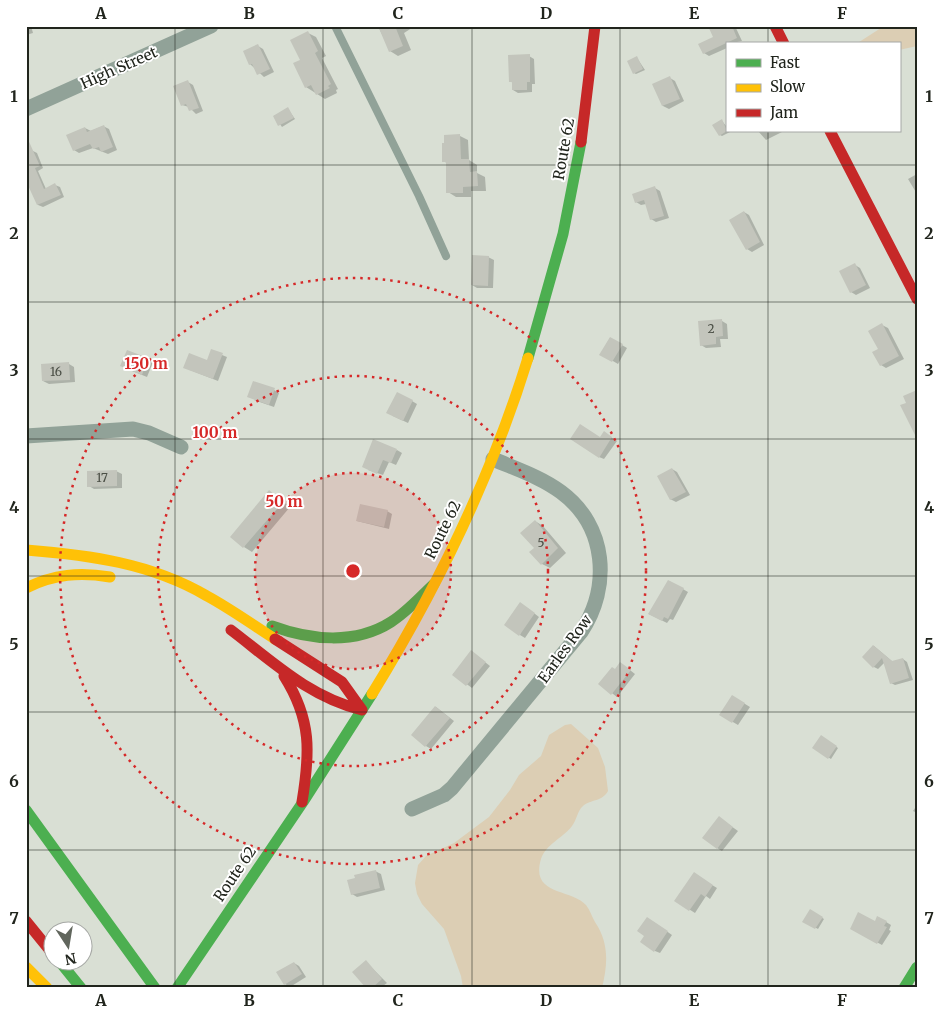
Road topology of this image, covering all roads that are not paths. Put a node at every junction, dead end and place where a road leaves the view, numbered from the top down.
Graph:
1 (211, 26) edge
2 (335, 26) edge
3 (595, 26) edge
4 (775, 26) edge
5 (783, 42) edge
6 (26, 109) edge
7 (831, 132) edge
8 (446, 256) dead end
9 (915, 291) edge
10 (26, 436) edge
11 (181, 448) dead end
12 (493, 459) junction
13 (26, 550) edge
14 (119, 579) dead end
15 (434, 584) junction
16 (26, 588) edge
17 (220, 602) junction
18 (222, 624) dead end
19 (279, 668) junction
20 (362, 710) junction
21 (302, 802) junction
22 (412, 809) dead end
23 (26, 810) edge
24 (62, 881) dead end
25 (26, 921) edge
26 (42, 941) edge
27 (26, 967) edge
28 (917, 967) edge
29 (68, 972) edge
30 (47, 988) edge
31 (81, 988) edge
32 (150, 988) edge
33 (155, 988) edge
34 (177, 988) edge
35 (904, 988) edge

1 - 6 street, High Street
2 - 8 lane
3 - 12 main road, Route 62
4 - 5 main road
7 - 9 main road
10 - 11 street
12 - 15 main road, Route 62
12 - 22 street, Earles Row
13 - 17 main road
14 - 16 main road
15 - 17 main road
15 - 20 main road, Route 62
17 - 20 main road
18 - 19 main road
19 - 20 main road
19 - 21 main road
20 - 21 main road, Route 62
21 - 34 main road, Route 62
23 - 33 main road
24 - 32 main road
25 - 26 main road
27 - 30 main road
28 - 35 main road
29 - 31 main road

